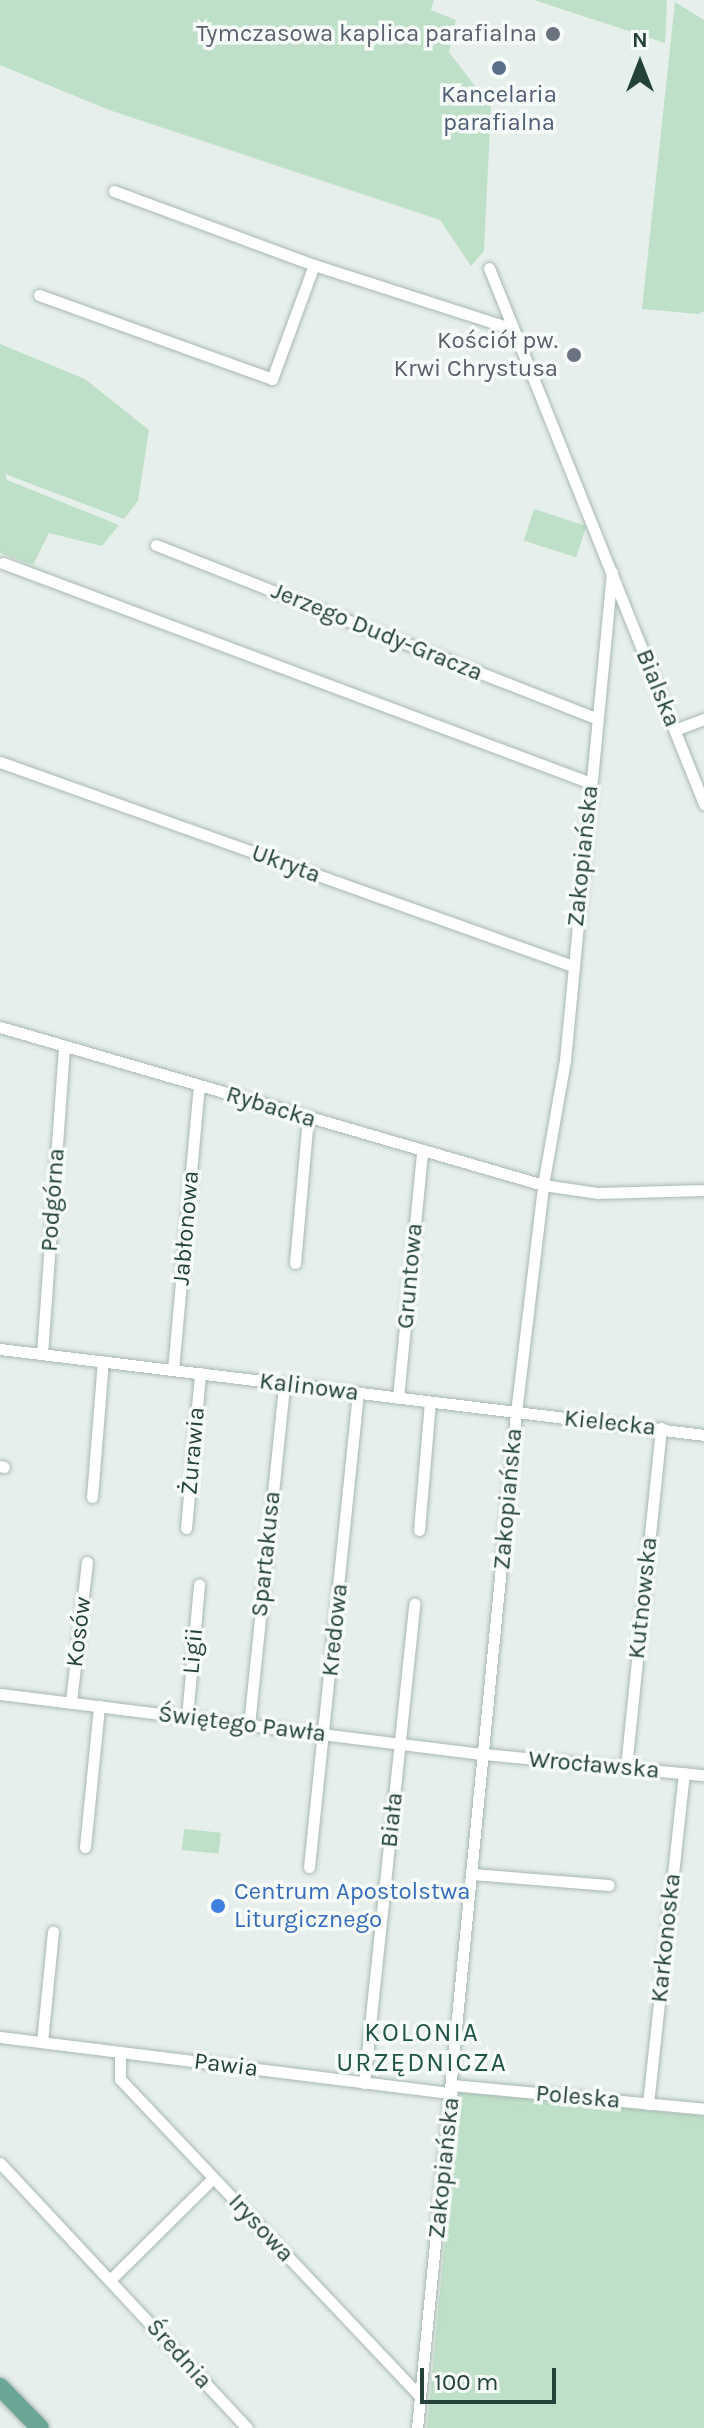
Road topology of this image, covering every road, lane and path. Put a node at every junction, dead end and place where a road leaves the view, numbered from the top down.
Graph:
1 (114, 191) dead end
2 (314, 265) junction
3 (489, 268) dead end
4 (39, 295) dead end
5 (510, 328) junction
6 (156, 545) dead end
7 (3, 563) dead end
8 (612, 572) junction
9 (597, 719) junction
10 (704, 719) edge
11 (675, 730) junction
12 (0, 762) edge
13 (591, 783) junction
14 (704, 804) edge
15 (573, 966) junction
16 (0, 1027) edge
17 (64, 1047) junction
18 (199, 1086) junction
19 (308, 1118) junction
20 (422, 1153) junction
21 (543, 1185) junction
22 (704, 1190) edge
23 (295, 1263) dead end
24 (0, 1349) edge
25 (42, 1354) junction
26 (103, 1361) junction
27 (173, 1370) junction
28 (200, 1373) junction
29 (284, 1384) junction
30 (358, 1393) junction
31 (398, 1398) junction
32 (430, 1402) junction
33 (516, 1413) junction
34 (661, 1428) junction
35 (704, 1435) edge
36 (92, 1497) dead end
37 (186, 1528) dead end
38 (419, 1530) dead end
39 (87, 1562) dead end
40 (199, 1585) dead end
41 (414, 1604) dead end
42 (0, 1694) edge
43 (71, 1702) junction
44 (99, 1706) junction
45 (187, 1717) junction
46 (249, 1725) junction
47 (325, 1734) junction
48 (400, 1744) junction
49 (484, 1754) junction
50 (626, 1767) junction
51 (684, 1773) junction
52 (704, 1775) edge
53 (85, 1847) dead end
54 (309, 1867) dead end
55 (472, 1874) junction
56 (609, 1885) dead end
57 (53, 1932) dead end
58 (0, 2037) edge
59 (42, 2042) junction
60 (120, 2052) junction
61 (364, 2083) junction
62 (452, 2089) junction
63 (648, 2104) junction
64 (704, 2109) edge
65 (0, 2163) edge
66 (213, 2178) junction
67 (112, 2278) junction
68 (0, 2387) edge
69 (420, 2396) junction
70 (40, 2428) edge
71 (247, 2428) edge
72 (417, 2428) edge

1 - 2 street
2 - 4 street
2 - 5 street
3 - 5 street, Bialska
5 - 8 street, Bialska
6 - 9 street, Jerzego Dudy-Gracza
7 - 13 street
8 - 9 street, Zakopiańska
8 - 11 street, Bialska
9 - 13 street, Zakopiańska
10 - 11 street
11 - 14 street, Bialska
12 - 15 street, Ukryta
13 - 15 street, Zakopiańska
15 - 21 street, Zakopiańska
16 - 17 street, Rybacka
17 - 18 street, Rybacka
17 - 25 street, Podgórna
18 - 19 street, Rybacka
18 - 27 street, Jabłonowa
19 - 20 street, Rybacka
19 - 23 street
20 - 21 street, Rybacka
20 - 31 street, Gruntowa
21 - 22 street, Rybacka
21 - 33 street, Zakopiańska
24 - 25 street, Kalinowa
25 - 26 street, Kalinowa
26 - 27 street, Kalinowa
26 - 36 street
27 - 28 street, Kalinowa
28 - 29 street, Kalinowa
28 - 37 street, Żurawia
29 - 30 street, Kalinowa
29 - 46 street, Spartakusa
30 - 31 street, Kalinowa
30 - 47 street, Kredowa
31 - 32 street, Kalinowa
32 - 33 street, Kalinowa
32 - 38 street
33 - 34 street, Kielecka
33 - 49 street, Zakopiańska
34 - 35 street, Kielecka
34 - 50 street, Kutnowska
39 - 43 street, Kosów
40 - 45 street, Ligii
41 - 48 street, Biała
42 - 43 street, Świętego Pawła
43 - 44 street, Świętego Pawła
44 - 45 street, Świętego Pawła
44 - 53 street
45 - 46 street, Świętego Pawła
46 - 47 street, Świętego Pawła
47 - 48 street, Świętego Pawła
47 - 54 street, Kredowa
48 - 49 street, Świętego Pawła
48 - 61 street, Biała
49 - 50 street, Wrocławska
49 - 55 street, Zakopiańska
50 - 51 street, Wrocławska
51 - 52 street, Wrocławska
51 - 63 street, Karkonoska
55 - 56 street
55 - 62 street, Zakopiańska
57 - 59 street
58 - 59 street, Pawia
59 - 60 street, Pawia
60 - 61 street, Pawia
60 - 66 street, Irysowa
61 - 62 street, Pawia
62 - 63 street, Poleska
62 - 69 street, Zakopiańska
63 - 64 street, Poleska
65 - 67 street, Średnia
66 - 67 street
66 - 69 street, Irysowa
67 - 71 street, Średnia
68 - 70 main road
69 - 72 street, Zakopiańska

